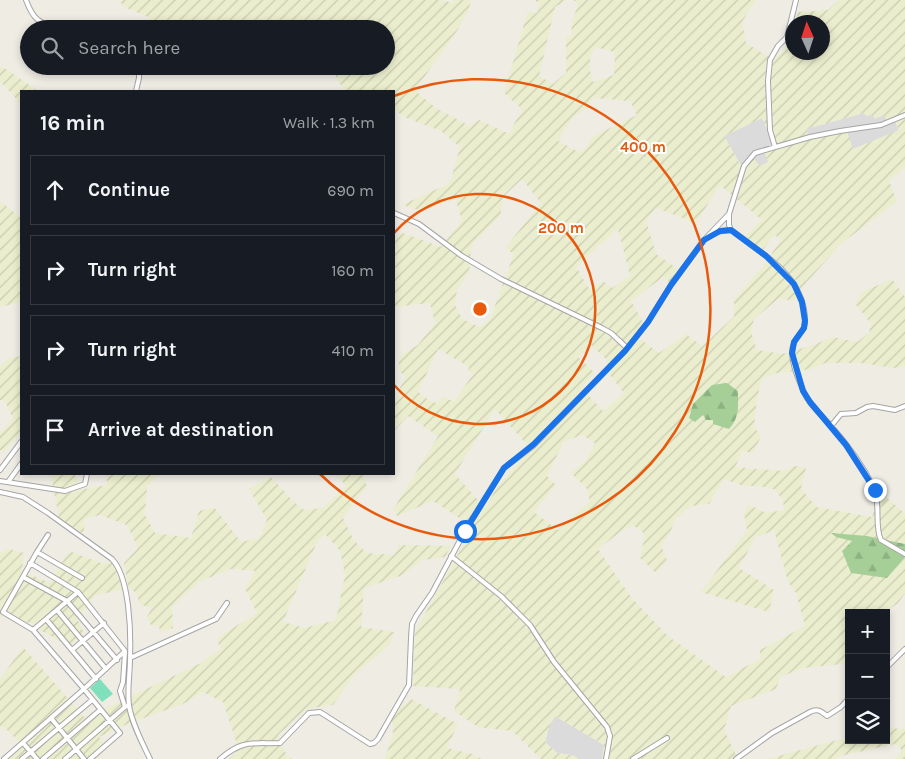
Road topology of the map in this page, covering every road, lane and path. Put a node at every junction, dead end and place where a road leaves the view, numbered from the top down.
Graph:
1 (26, 0) edge
2 (796, 0) edge
3 (38, 20) edge
4 (140, 75) edge
5 (136, 90) edge
6 (905, 115) edge
7 (775, 147) junction
8 (395, 213) edge
9 (729, 214) junction
10 (731, 230) junction
11 (704, 240) junction
12 (627, 348) junction
13 (905, 406) edge
14 (831, 426) junction
15 (20, 443) edge
16 (20, 465) edge
17 (0, 470) edge
18 (87, 475) edge
19 (0, 481) edge
20 (8, 482) junction
21 (0, 492) edge
22 (48, 535) dead end
23 (37, 552) junction
24 (905, 554) edge
25 (451, 556) junction
26 (30, 563) junction
27 (23, 576) junction
28 (82, 578) dead end
29 (78, 592) junction
30 (67, 601) junction
31 (227, 603) dead end
32 (58, 610) junction
33 (46, 619) junction
34 (104, 623) junction
35 (33, 630) junction
36 (93, 632) junction
37 (83, 640) junction
38 (905, 649) edge
39 (72, 650) junction
40 (125, 651) junction
41 (130, 658) junction
42 (117, 660) junction
43 (890, 664) edge
44 (106, 669) junction
45 (96, 679) junction
46 (84, 689) junction
47 (848, 699) edge
48 (92, 700) junction
49 (127, 706) junction
50 (100, 710) junction
51 (52, 718) junction
52 (109, 720) junction
53 (59, 727) junction
54 (67, 738) junction
55 (667, 738) dead end
56 (23, 743) junction
57 (76, 749) junction
58 (30, 752) junction
59 (4, 759) edge
60 (22, 759) edge
61 (37, 759) edge
62 (43, 759) edge
63 (65, 759) edge
64 (84, 759) edge
65 (90, 759) edge
66 (150, 759) edge
67 (220, 759) edge
68 (606, 759) edge
69 (632, 759) edge
70 (736, 759) edge

1 - 3 street
2 - 7 street
4 - 5 street
6 - 7 street
7 - 9 street
8 - 12 street
9 - 10 street
9 - 11 street
10 - 11 street
10 - 14 street
11 - 12 street
12 - 25 street
13 - 14 street
14 - 24 street
15 - 17 street
16 - 20 street
18 - 20 street
19 - 20 street
21 - 41 street
22 - 23 street
23 - 26 street
23 - 28 street
25 - 67 street
25 - 68 street
26 - 27 street
26 - 29 street
27 - 30 street
27 - 35 street
29 - 30 street
29 - 34 street
30 - 32 street
30 - 36 street
31 - 41 street
32 - 33 street
32 - 37 street
33 - 35 street
33 - 39 street
34 - 36 street
34 - 40 street
35 - 46 street
36 - 37 street
36 - 42 street
37 - 39 street
37 - 44 street
38 - 43 street
39 - 45 street
40 - 42 street
40 - 49 street
41 - 49 street
42 - 44 street
44 - 45 street
45 - 46 street
46 - 48 street
46 - 51 street
47 - 70 street
48 - 50 street
48 - 53 street
49 - 52 street
49 - 66 street
50 - 52 street
50 - 54 street
51 - 53 street
51 - 56 street
52 - 57 street
52 - 65 street
53 - 54 street
53 - 58 street
54 - 57 street
54 - 62 street
55 - 69 street
56 - 58 street
56 - 59 street
57 - 63 street
57 - 64 street
58 - 60 street
58 - 61 street

